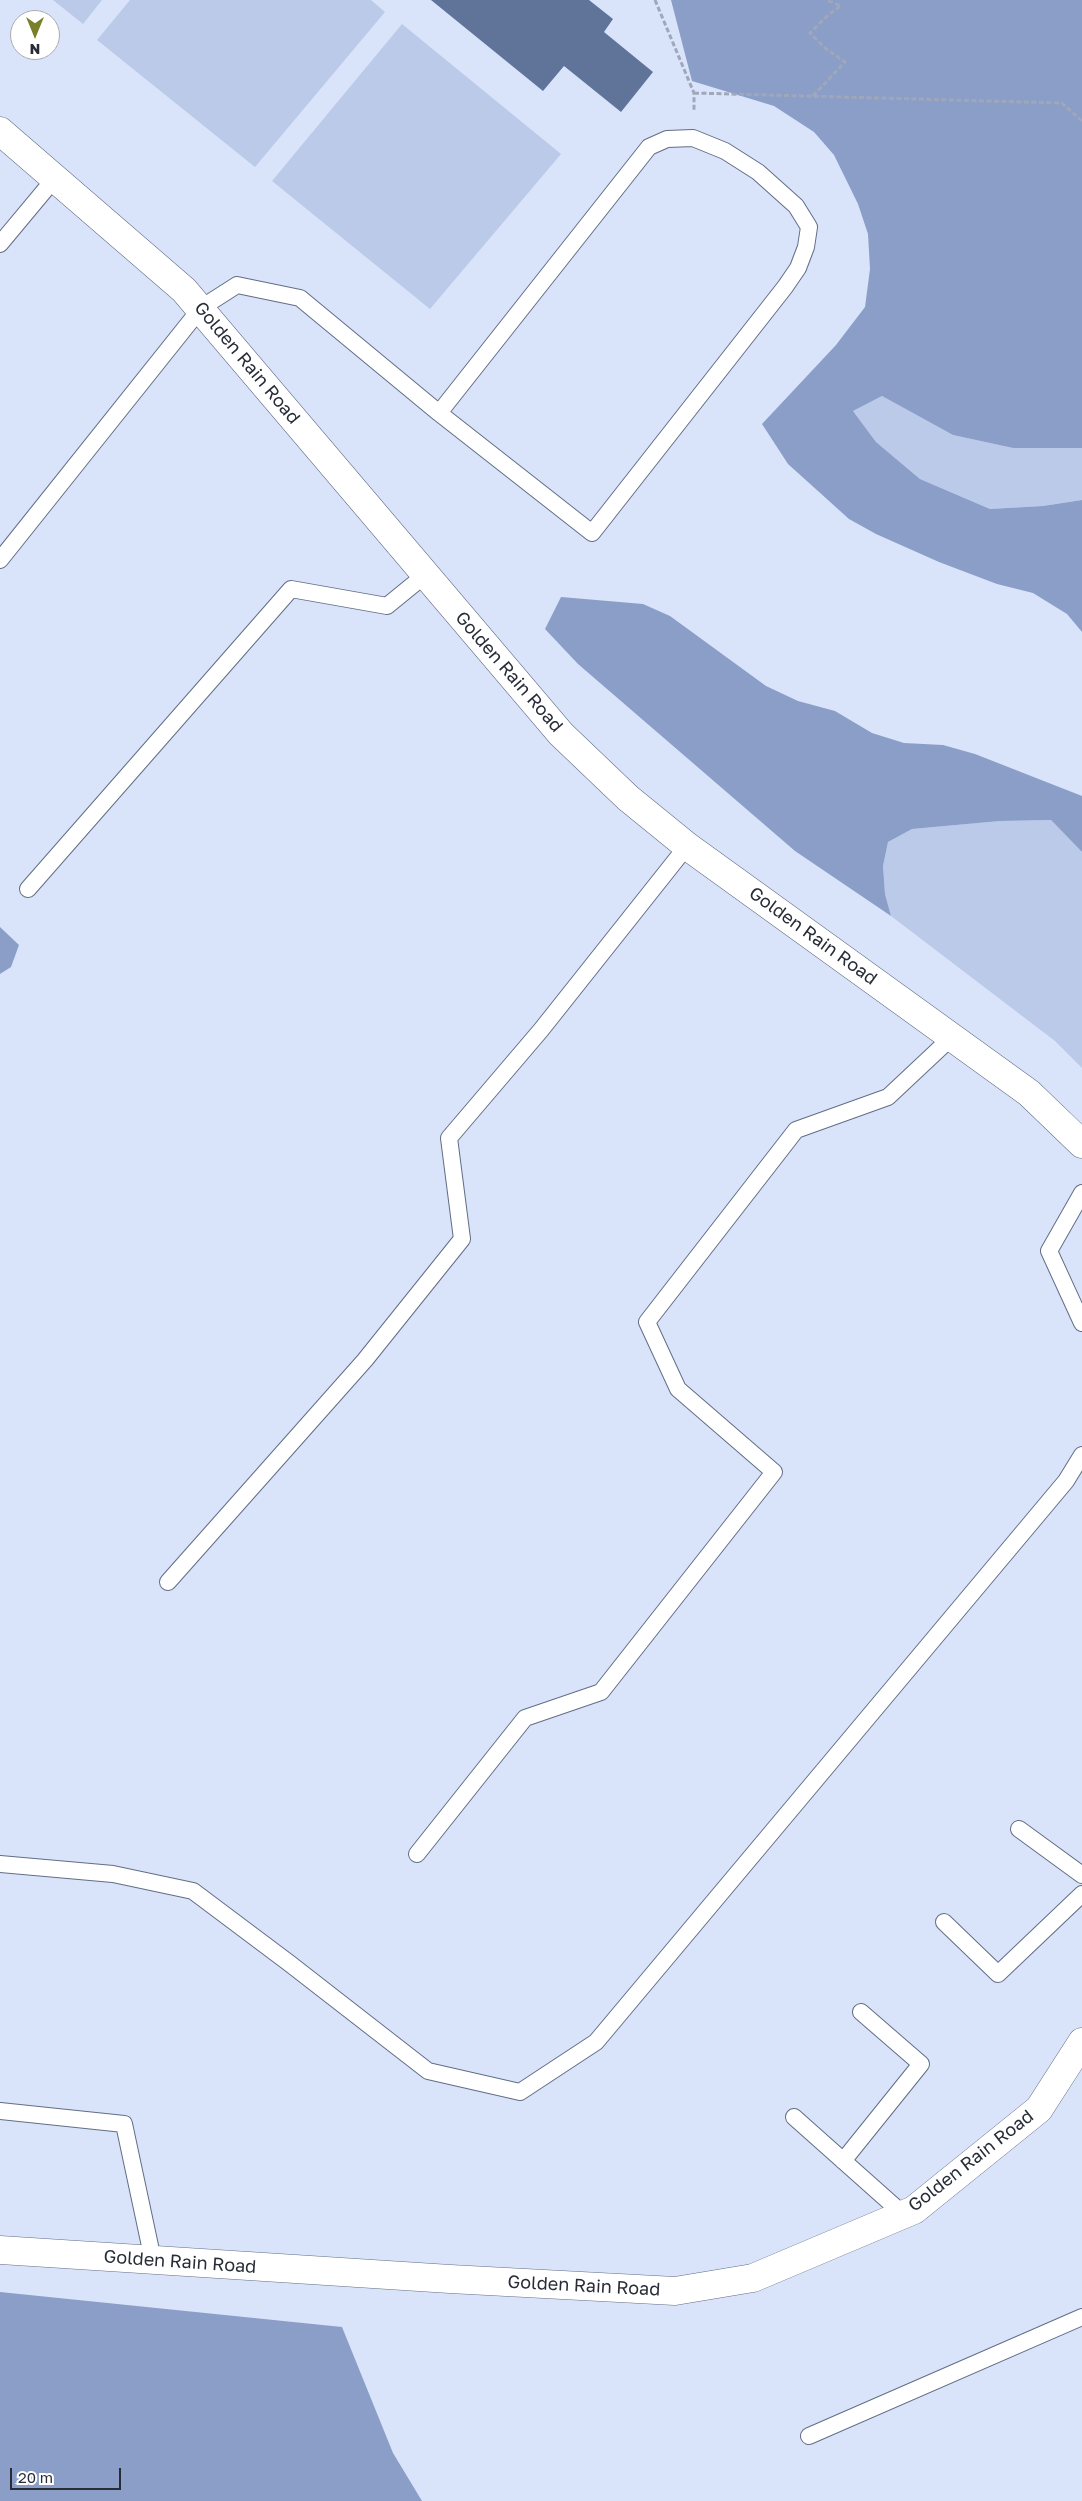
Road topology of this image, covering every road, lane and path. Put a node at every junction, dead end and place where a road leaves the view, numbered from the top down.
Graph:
1 (655, 0) edge
2 (826, 0) edge
3 (694, 94) junction
4 (812, 96) junction
5 (1082, 121) edge
6 (0, 131) edge
7 (693, 138) junction
8 (55, 178) junction
9 (0, 244) edge
10 (201, 308) junction
11 (439, 413) junction
12 (0, 560) edge
13 (426, 575) junction
14 (687, 846) junction
15 (28, 889) dead end
16 (953, 1036) junction
17 (1082, 1144) edge
18 (1082, 1193) edge
19 (1082, 1323) edge
20 (1082, 1455) edge
21 (168, 1582) dead end
22 (1019, 1829) dead end
23 (417, 1854) dead end
24 (0, 1864) edge
25 (1082, 1876) edge
26 (1082, 1894) edge
27 (944, 1922) dead end
28 (861, 2012) dead end
29 (1082, 2042) edge
30 (0, 2111) edge
31 (794, 2117) dead end
32 (843, 2161) junction
33 (903, 2214) junction
34 (0, 2250) edge
35 (154, 2260) junction
36 (1082, 2318) edge
37 (809, 2436) dead end

1 - 3 path
2 - 4 path
3 - 4 path
3 - 7 path
4 - 5 path
6 - 8 street, Golden Rain Road
7 - 11 lane
7 - 11 lane
8 - 9 lane
8 - 10 street, Golden Rain Road
10 - 11 lane
10 - 12 lane
10 - 13 street, Golden Rain Road
13 - 14 street, Golden Rain Road
13 - 15 lane
14 - 16 street, Golden Rain Road
14 - 21 lane
16 - 17 street, Golden Rain Road
16 - 23 lane
18 - 19 lane
20 - 24 lane
22 - 25 lane
26 - 27 lane
28 - 32 lane
29 - 33 street, Golden Rain Road
30 - 35 lane
31 - 32 lane
32 - 33 lane
33 - 35 street, Golden Rain Road
34 - 35 street, Golden Rain Road
36 - 37 lane

